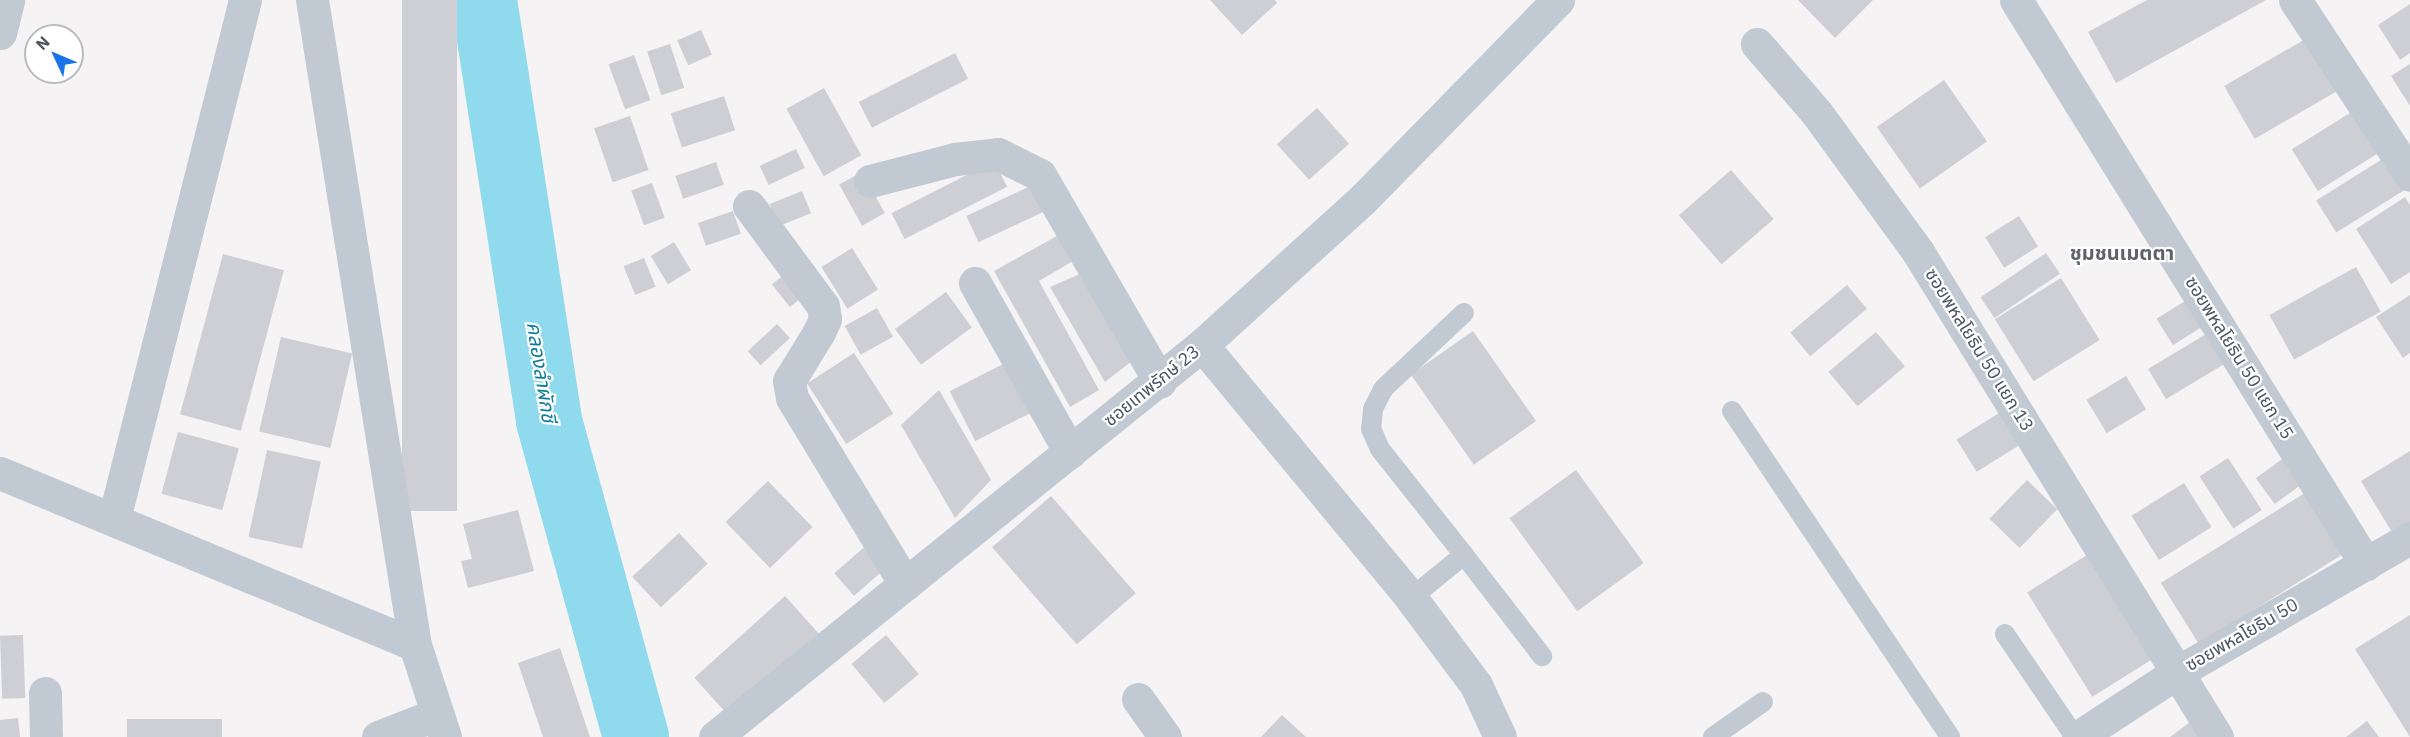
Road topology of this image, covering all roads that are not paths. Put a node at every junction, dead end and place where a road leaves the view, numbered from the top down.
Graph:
1 (8, 0) edge
2 (245, 0) edge
3 (312, 0) edge
4 (1558, 0) edge
5 (2016, 0) edge
6 (2295, 0) edge
7 (0, 33) edge
8 (1756, 44) dead end
9 (2410, 175) edge
10 (870, 181) dead end
11 (749, 206) dead end
12 (975, 283) dead end
13 (1464, 313) dead end
14 (1202, 345) junction
15 (1160, 382) junction
16 (1732, 411) dead end
17 (1070, 453) junction
18 (0, 473) edge
19 (114, 519) junction
20 (2410, 538) edge
21 (1464, 555) junction
22 (2366, 564) junction
23 (905, 584) junction
24 (1412, 598) junction
25 (2005, 633) dead end
26 (415, 645) junction
27 (1542, 657) dead end
28 (2176, 673) junction
29 (45, 693) dead end
30 (1138, 699) dead end
31 (1763, 702) dead end
32 (441, 725) edge
33 (46, 737) edge
34 (378, 737) edge
35 (715, 737) edge
36 (1165, 737) edge
37 (1500, 737) edge
38 (1713, 737) edge
39 (1950, 737) edge
40 (2076, 737) edge
41 (2217, 737) edge

1 - 7 street
2 - 19 street
3 - 26 street
4 - 14 street, ซอยเทพรักษ์ 23
5 - 22 street, ซอยพหลโยธิน 50 แยก 15
6 - 9 street
8 - 28 street, ซอยพหลโยธิน 50 แยก 13
10 - 15 street
11 - 23 street
12 - 17 street
13 - 21 lane
14 - 15 street, ซอยเทพรักษ์ 23
14 - 24 street
15 - 17 street, ซอยเทพรักษ์ 23
16 - 39 lane
17 - 23 street, ซอยเทพรักษ์ 23
18 - 19 street
19 - 26 street
20 - 22 street, ซอยพหลโยธิน 50
21 - 24 lane
21 - 27 lane
22 - 28 street, ซอยพหลโยธิน 50
23 - 35 street, ซอยเทพรักษ์ 23
24 - 37 street
25 - 40 lane
26 - 32 street
28 - 40 street, ซอยพหลโยธิน 50
28 - 41 street, ซอยพหลโยธิน 50 แยก 13
29 - 33 street
30 - 36 street
31 - 38 lane
32 - 34 street

